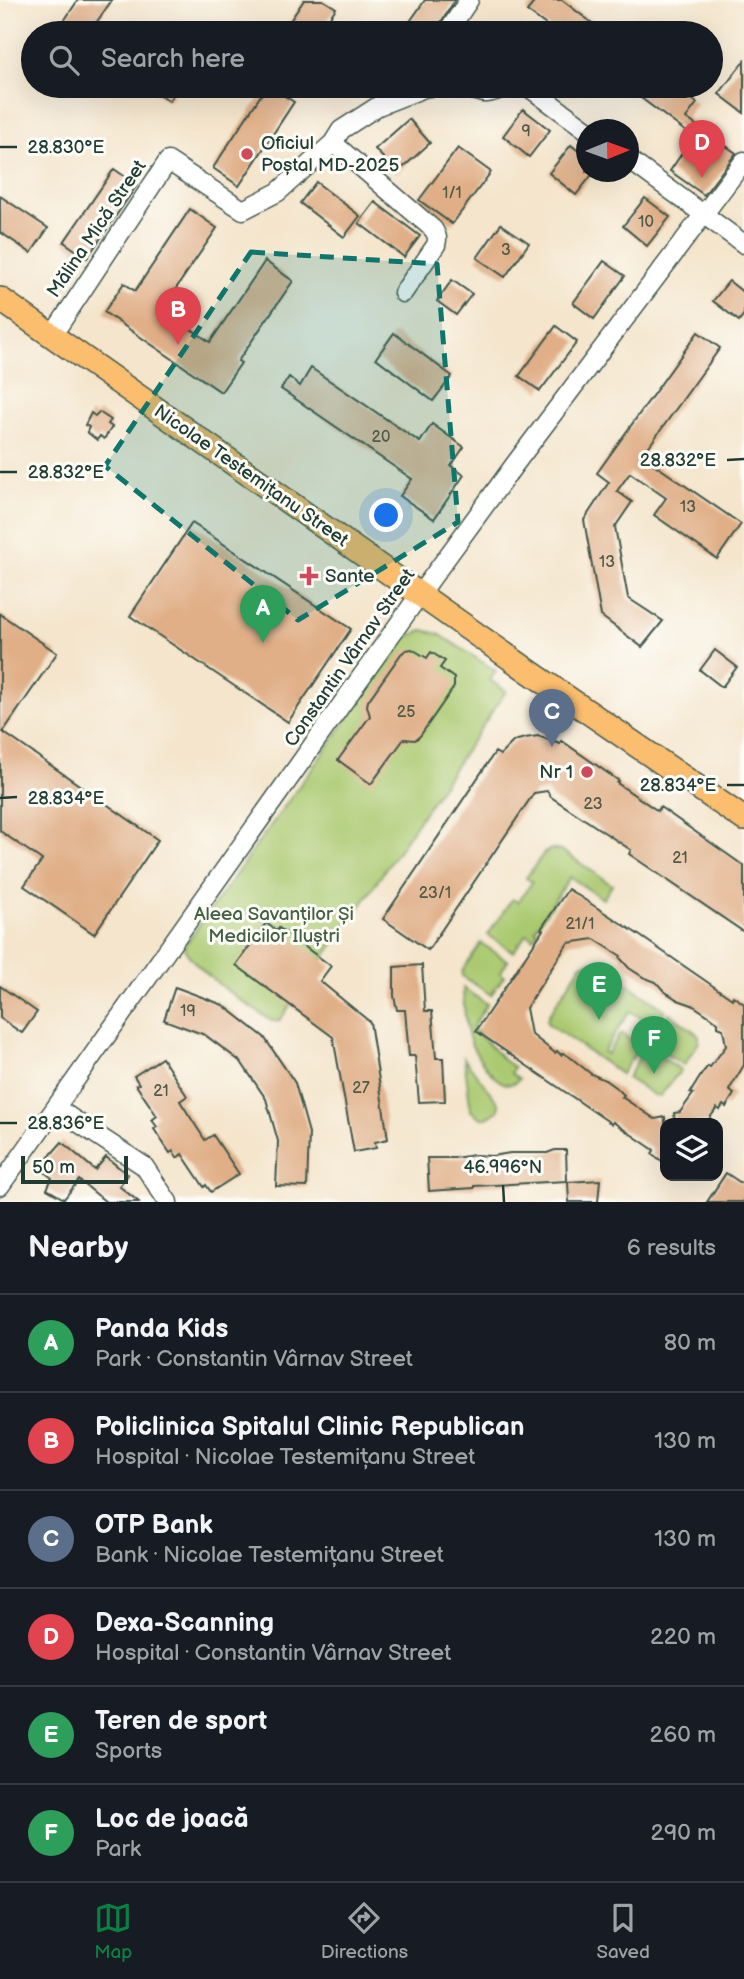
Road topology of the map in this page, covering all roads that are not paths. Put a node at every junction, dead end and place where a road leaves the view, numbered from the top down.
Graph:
1 (469, 0) edge
2 (455, 21) edge
3 (399, 98) edge
4 (543, 98) edge
5 (576, 122) edge
6 (333, 143) junction
7 (744, 161) edge
8 (639, 167) edge
9 (704, 215) junction
10 (744, 244) edge
11 (403, 293) dead end
12 (0, 299) edge
13 (52, 336) junction
14 (420, 594) junction
15 (744, 818) edge
16 (56, 1108) junction
17 (0, 1186) edge
18 (168, 1202) edge

1 - 2 street
3 - 6 street, Mălina Mică Street
4 - 5 street
6 - 11 street
6 - 13 street, Mălina Mică Street
7 - 9 street, Constantin Vârnav Street
8 - 9 street
9 - 10 street
9 - 14 street, Constantin Vârnav Street
12 - 13 main road, Nicolae Testemițanu Street
13 - 14 main road, Nicolae Testemițanu Street
14 - 15 main road, Nicolae Testemițanu Street
14 - 16 street, Constantin Vârnav Street
16 - 17 street, Constantin Vârnav Street
16 - 18 street

